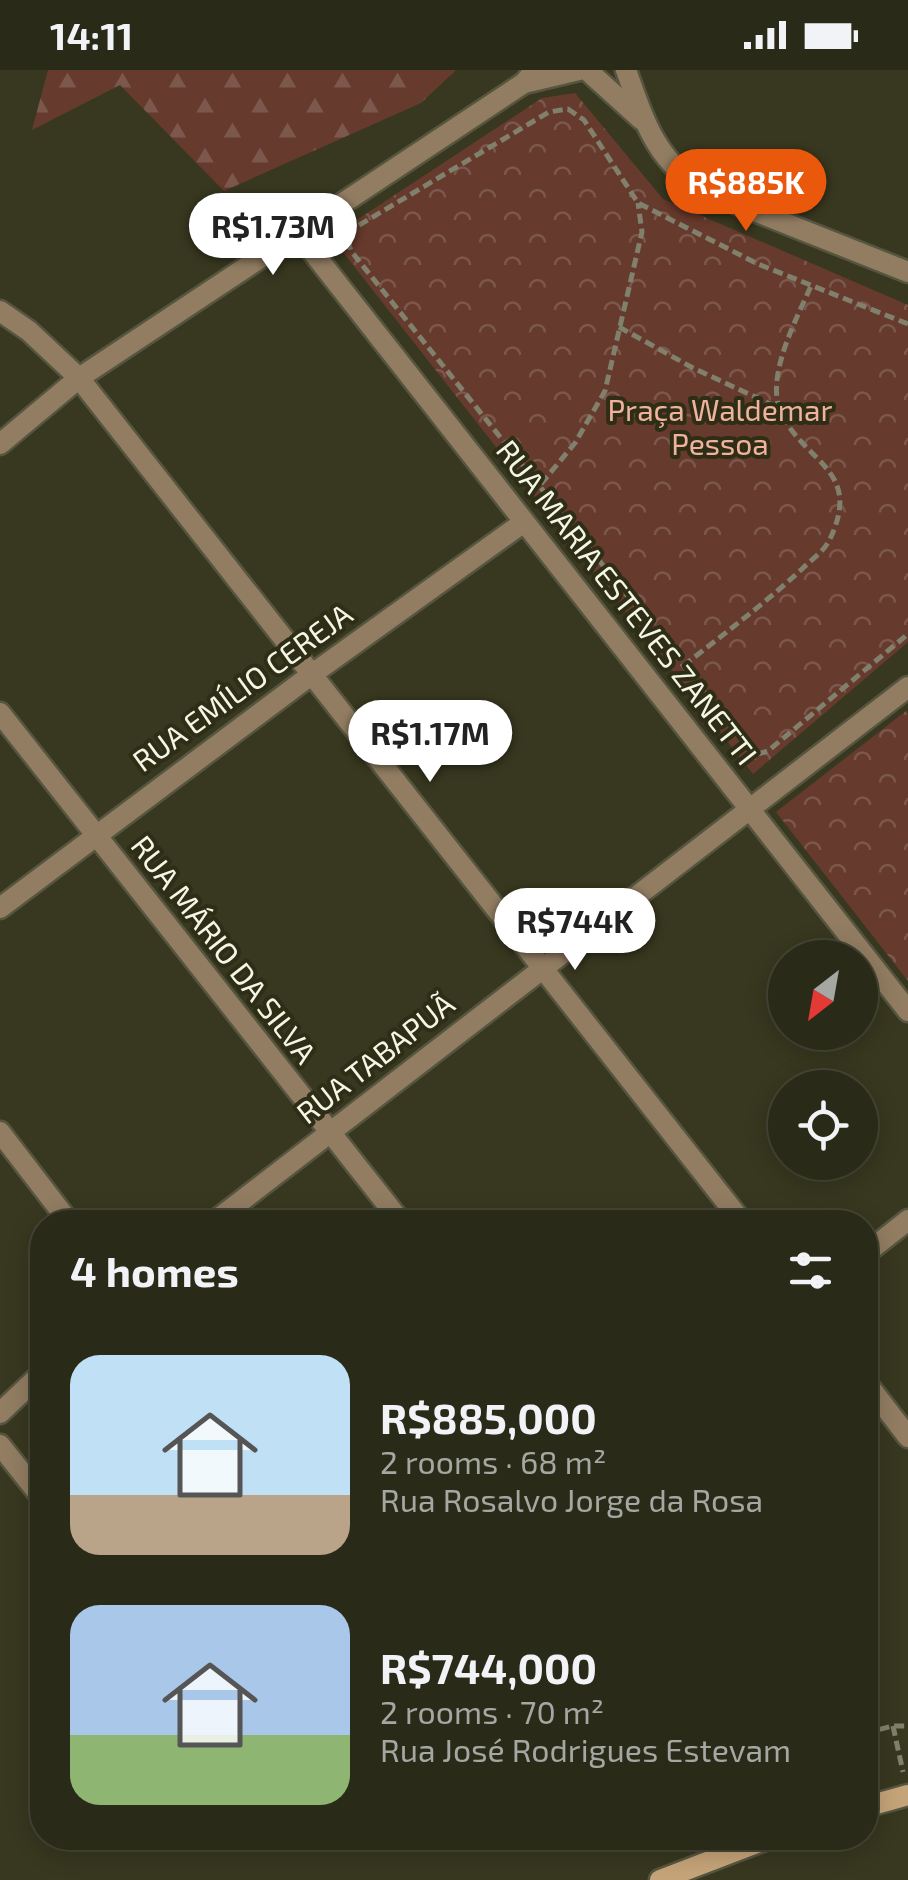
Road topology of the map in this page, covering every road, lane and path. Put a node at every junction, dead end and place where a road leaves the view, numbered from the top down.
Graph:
1 (579, 70) edge
2 (587, 70) edge
3 (626, 70) edge
4 (529, 76) edge
5 (644, 122) junction
6 (638, 204) junction
7 (296, 232) junction
8 (908, 272) edge
9 (812, 286) junction
10 (0, 311) edge
11 (908, 324) edge
12 (619, 327) junction
13 (79, 378) junction
14 (779, 408) junction
15 (0, 444) edge
16 (540, 484) junction
17 (524, 522) junction
18 (908, 634) edge
19 (682, 666) junction
20 (311, 675) junction
21 (908, 687) edge
22 (0, 713) edge
23 (748, 808) junction
24 (94, 835) junction
25 (0, 908) edge
26 (543, 967) junction
27 (908, 1011) edge
28 (0, 1132) edge
29 (330, 1132) junction
30 (60, 1210) edge
31 (229, 1210) edge
32 (392, 1210) edge
33 (733, 1210) edge
34 (908, 1220) edge
35 (878, 1244) edge
36 (30, 1384) edge
37 (878, 1398) edge
38 (0, 1413) edge
39 (908, 1436) edge
40 (3, 1453) edge
41 (30, 1484) edge
42 (893, 1726) junction
43 (908, 1726) edge
44 (878, 1730) edge
45 (908, 1795) edge
46 (878, 1803) edge
47 (739, 1850) edge
48 (660, 1880) edge

1 - 4 street
2 - 5 street
3 - 5 street
4 - 7 street
5 - 8 street
6 - 9 path
6 - 12 path
6 - 16 path
7 - 13 street
7 - 17 street, RUA MARIA ESTEVES ZANETTI
9 - 11 path
9 - 14 path
10 - 13 street
12 - 14 path
12 - 16 path
13 - 15 street
13 - 20 street
14 - 19 path
16 - 19 path
17 - 20 street, RUA EMÍLIO CEREJA
17 - 23 street, RUA MARIA ESTEVES ZANETTI
18 - 19 path
20 - 24 street, RUA EMÍLIO CEREJA
20 - 26 street
21 - 23 street, RUA TABAPUÃ
22 - 24 street, RUA MÁRIO DA SILVA
23 - 26 street, RUA TABAPUÃ
23 - 27 street, RUA MARIA ESTEVES ZANETTI
24 - 25 street, RUA EMÍLIO CEREJA
24 - 29 street, RUA MÁRIO DA SILVA
26 - 29 street, RUA TABAPUÃ
26 - 33 street
28 - 30 street
29 - 31 street, RUA TABAPUÃ
29 - 32 street, RUA MÁRIO DA SILVA
34 - 35 street
36 - 38 street
37 - 39 street
40 - 41 street
42 - 43 path
42 - 44 path
42 - 45 path
45 - 46 main road
47 - 48 main road

